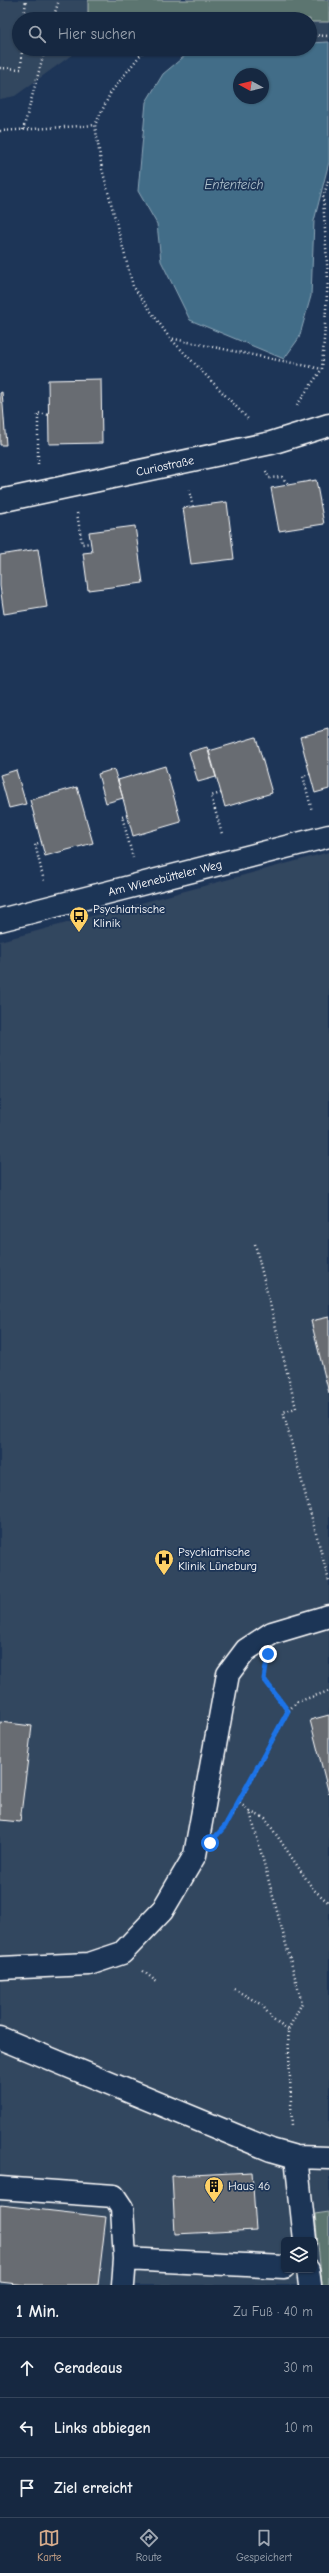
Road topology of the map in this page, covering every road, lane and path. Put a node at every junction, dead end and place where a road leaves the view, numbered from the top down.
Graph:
1 (26, 0) edge
2 (59, 0) edge
3 (25, 12) edge
4 (56, 12) edge
5 (317, 35) edge
6 (329, 36) edge
7 (21, 56) edge
8 (43, 56) edge
9 (139, 56) edge
10 (0, 68) edge
11 (95, 124) junction
12 (23, 130) junction
13 (0, 131) edge
14 (329, 178) edge
15 (169, 338) junction
16 (322, 369) junction
17 (296, 406) dead end
18 (49, 415) dead end
19 (329, 425) edge
20 (271, 443) junction
21 (73, 485) junction
22 (39, 493) junction
23 (0, 501) edge
24 (90, 543) dead end
25 (310, 774) dead end
26 (221, 793) dead end
27 (128, 815) dead end
28 (324, 837) edge
29 (42, 842) dead end
30 (230, 862) junction
31 (139, 885) junction
32 (50, 907) junction
33 (0, 920) edge
34 (255, 1244) dead end
35 (329, 1581) edge
36 (329, 1616) edge
37 (272, 1633) junction
38 (329, 1691) edge
39 (288, 1711) junction
40 (239, 1802) junction
41 (250, 1812) junction
42 (229, 1820) dead end
43 (329, 1903) edge
44 (0, 1968) edge
45 (234, 1989) dead end
46 (288, 2030) junction
47 (0, 2038) edge
48 (296, 2156) junction
49 (329, 2158) edge
50 (0, 2188) edge
51 (305, 2237) edge
52 (125, 2260) junction
53 (281, 2267) edge
54 (308, 2273) edge
55 (123, 2285) edge
56 (310, 2285) edge

1 - 3 path
2 - 4 path
5 - 6 path
7 - 10 path
8 - 12 path
9 - 11 path
11 - 12 path
11 - 15 path
12 - 13 path
14 - 16 path
15 - 16 path
15 - 20 path
16 - 17 path
18 - 22 path
19 - 20 street, Curiostraße
20 - 21 street, Curiostraße
21 - 22 street, Curiostraße
21 - 24 path
22 - 23 street, Curiostraße
25 - 28 path
26 - 30 path
27 - 31 path
28 - 30 street, Am Wienebütteler Weg
29 - 32 path
30 - 31 street, Am Wienebütteler Weg
31 - 32 street, Am Wienebütteler Weg
32 - 33 street, Am Wienebütteler Weg
34 - 35 path
36 - 37 street
37 - 39 path
37 - 44 street
38 - 39 path
39 - 40 path
40 - 41 path
40 - 42 path
41 - 43 path
41 - 46 path
45 - 46 path
46 - 48 path
47 - 48 street
48 - 49 street
48 - 51 street
50 - 52 street
52 - 53 street
52 - 55 street
54 - 56 street

